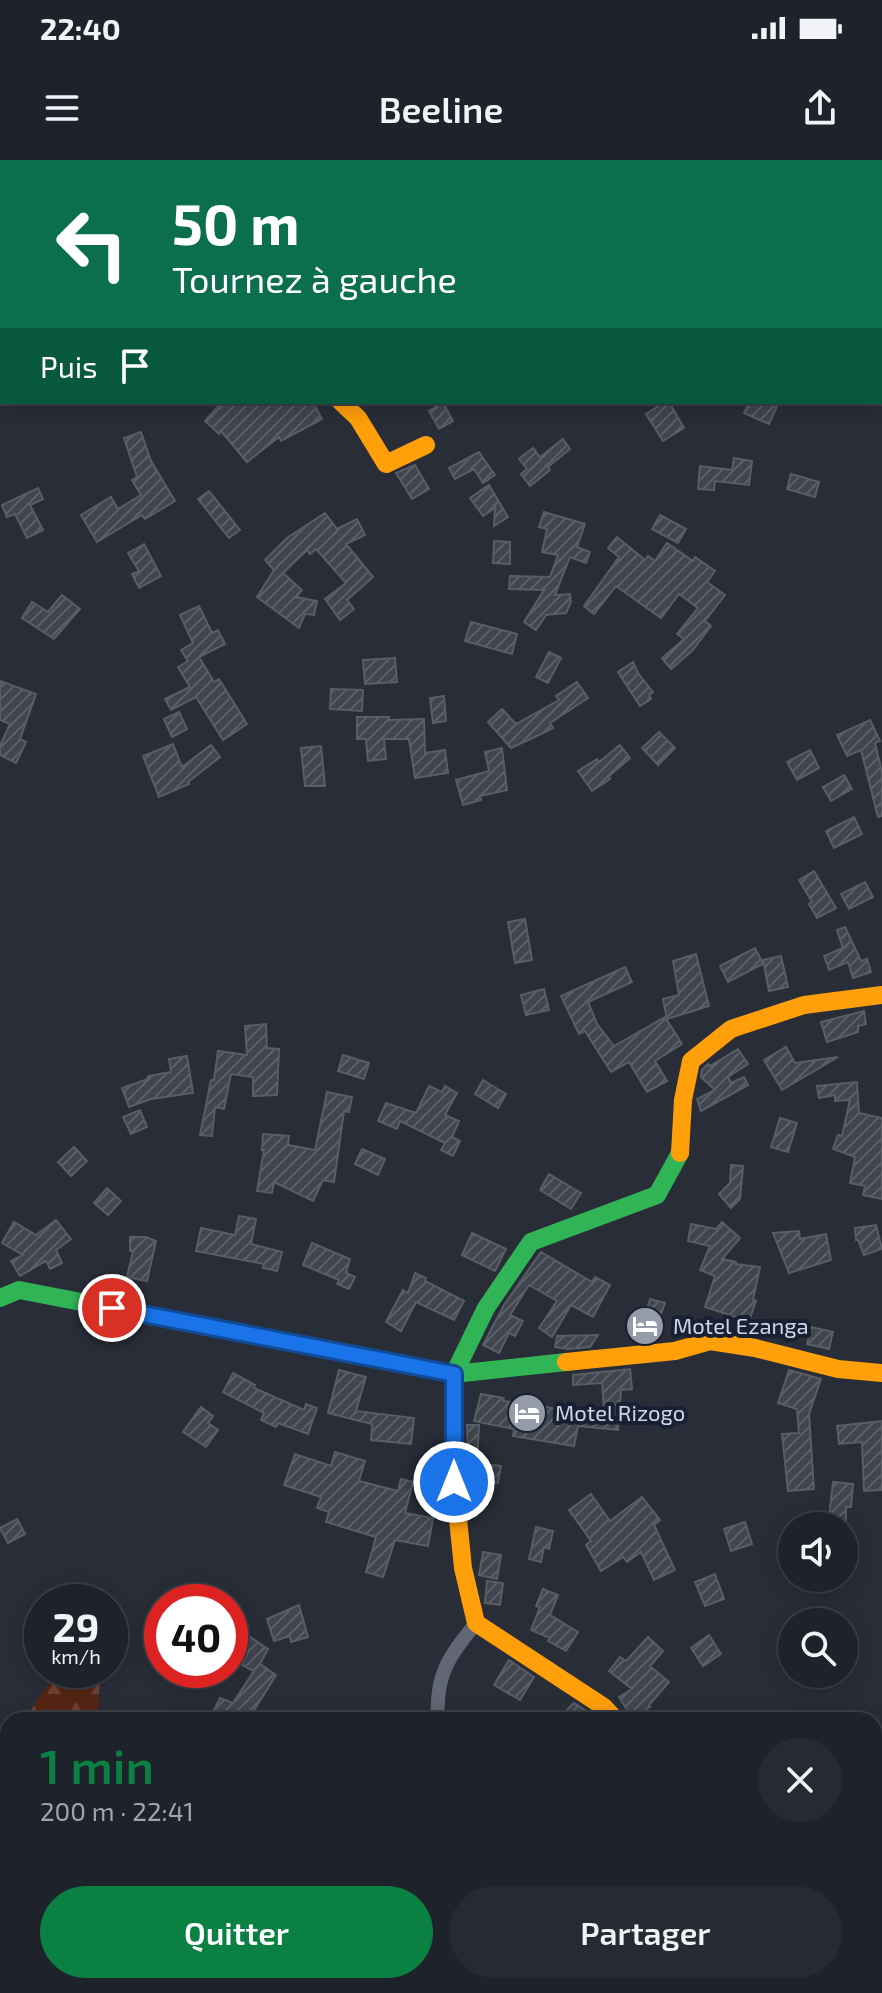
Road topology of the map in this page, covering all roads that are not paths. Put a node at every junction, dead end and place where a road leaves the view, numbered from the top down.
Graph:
1 (343, 404) edge
2 (426, 445) dead end
3 (882, 995) edge
4 (0, 1298) edge
5 (882, 1373) edge
6 (454, 1374) junction
7 (476, 1623) junction
8 (438, 1712) edge
9 (609, 1712) edge

1 - 2 street
3 - 6 street
4 - 6 street
5 - 6 street
6 - 7 street
7 - 8 street
7 - 9 street

